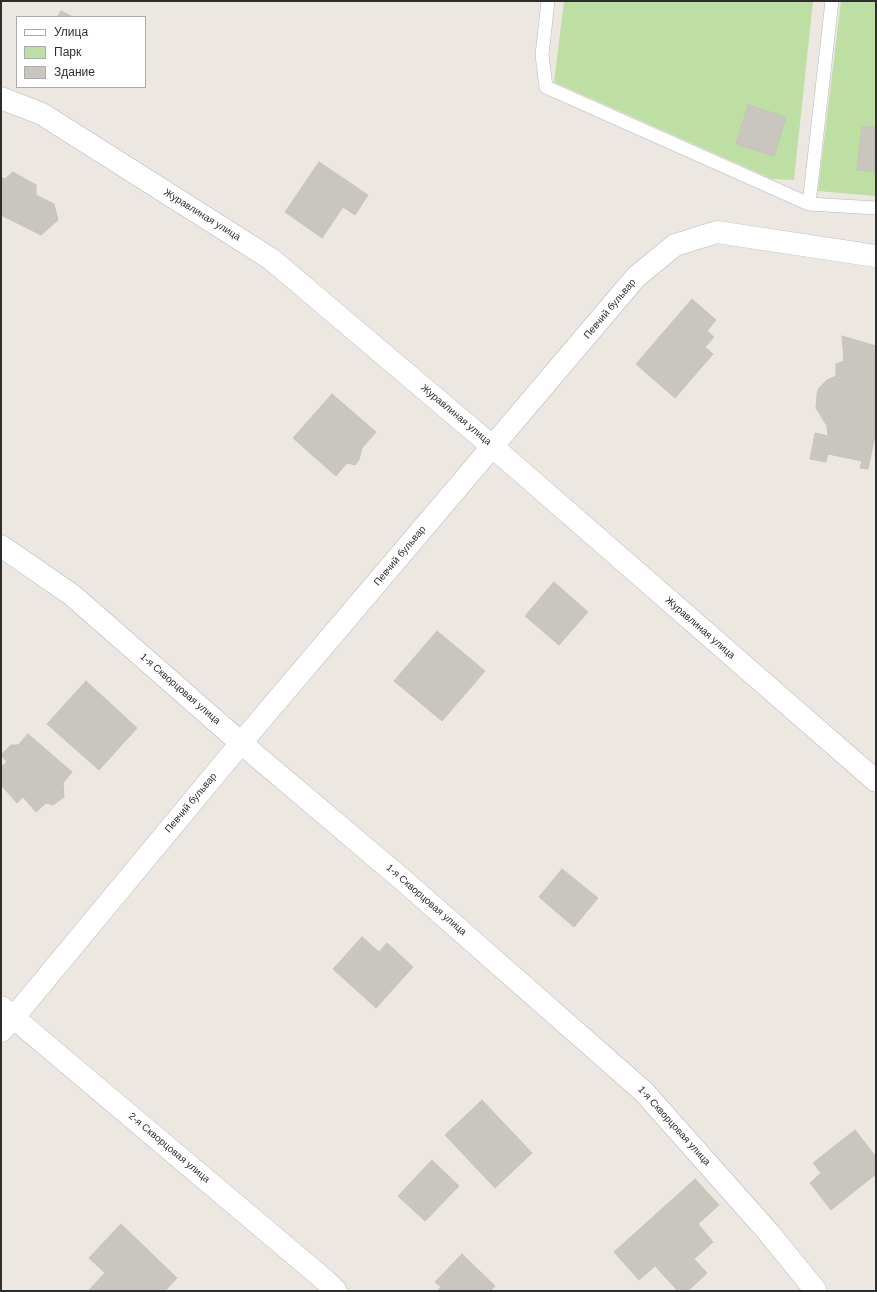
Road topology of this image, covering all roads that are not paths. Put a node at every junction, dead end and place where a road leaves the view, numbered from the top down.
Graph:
1 (548, 1) edge
2 (832, 1) edge
3 (1, 98) edge
4 (810, 204) junction
5 (876, 208) edge
6 (876, 256) edge
7 (493, 447) junction
8 (1, 546) edge
9 (241, 743) junction
10 (876, 782) edge
11 (5, 1018) edge
12 (336, 1291) edge
13 (816, 1291) edge

1 - 4 lane
2 - 4 lane
3 - 7 street, Журавлиная улица
4 - 5 lane
6 - 7 street, Певчий бульвар
7 - 9 street, Певчий бульвар
7 - 10 street, Журавлиная улица
8 - 9 street, 1-я Скворцовая улица
9 - 11 street, Певчий бульвар
9 - 13 street, 1-я Скворцовая улица
11 - 12 street, 2-я Скворцовая улица

